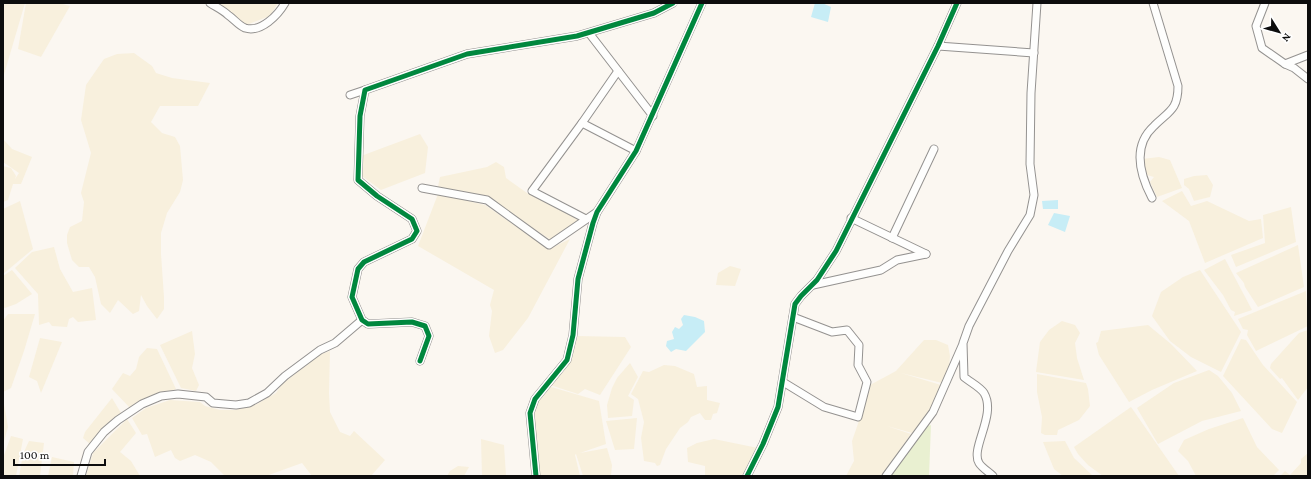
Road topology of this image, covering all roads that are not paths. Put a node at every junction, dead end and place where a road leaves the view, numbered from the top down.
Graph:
1 (210, 3) edge
2 (285, 3) edge
3 (673, 3) edge
4 (702, 3) edge
5 (957, 3) edge
6 (1037, 3) edge
7 (1153, 3) edge
8 (1265, 3) edge
9 (589, 33) junction
10 (938, 46) junction
11 (1034, 53) junction
12 (1308, 55) edge
13 (1285, 64) junction
14 (618, 71) junction
15 (1308, 79) edge
16 (365, 90) junction
17 (350, 96) dead end
18 (653, 116) junction
19 (582, 123) junction
20 (934, 149) dead end
21 (636, 151) junction
22 (422, 188) dead end
23 (1152, 198) dead end
24 (597, 212) junction
25 (851, 218) junction
26 (586, 219) junction
27 (892, 238) junction
28 (812, 285) junction
29 (793, 317) junction
30 (362, 320) junction
31 (963, 343) junction
32 (420, 362) dead end
33 (783, 382) junction
34 (81, 476) edge
35 (536, 476) edge
36 (747, 476) edge
37 (886, 476) edge
38 (993, 476) edge

1 - 2 street
3 - 9 street
4 - 18 street
5 - 10 street
6 - 11 street
7 - 23 street
8 - 13 street
9 - 14 street
9 - 16 street
10 - 11 street
10 - 25 street
11 - 31 street
12 - 13 street
13 - 15 street
14 - 18 street
14 - 19 street
16 - 17 street
16 - 30 street
18 - 21 street
19 - 21 street
19 - 26 street
20 - 27 street
21 - 24 street
22 - 26 street
24 - 26 street
24 - 35 street
25 - 27 street
25 - 28 street
27 - 28 street
28 - 29 street
29 - 33 street
29 - 33 street
30 - 32 street
30 - 34 street
31 - 37 street
31 - 38 street
33 - 36 street

